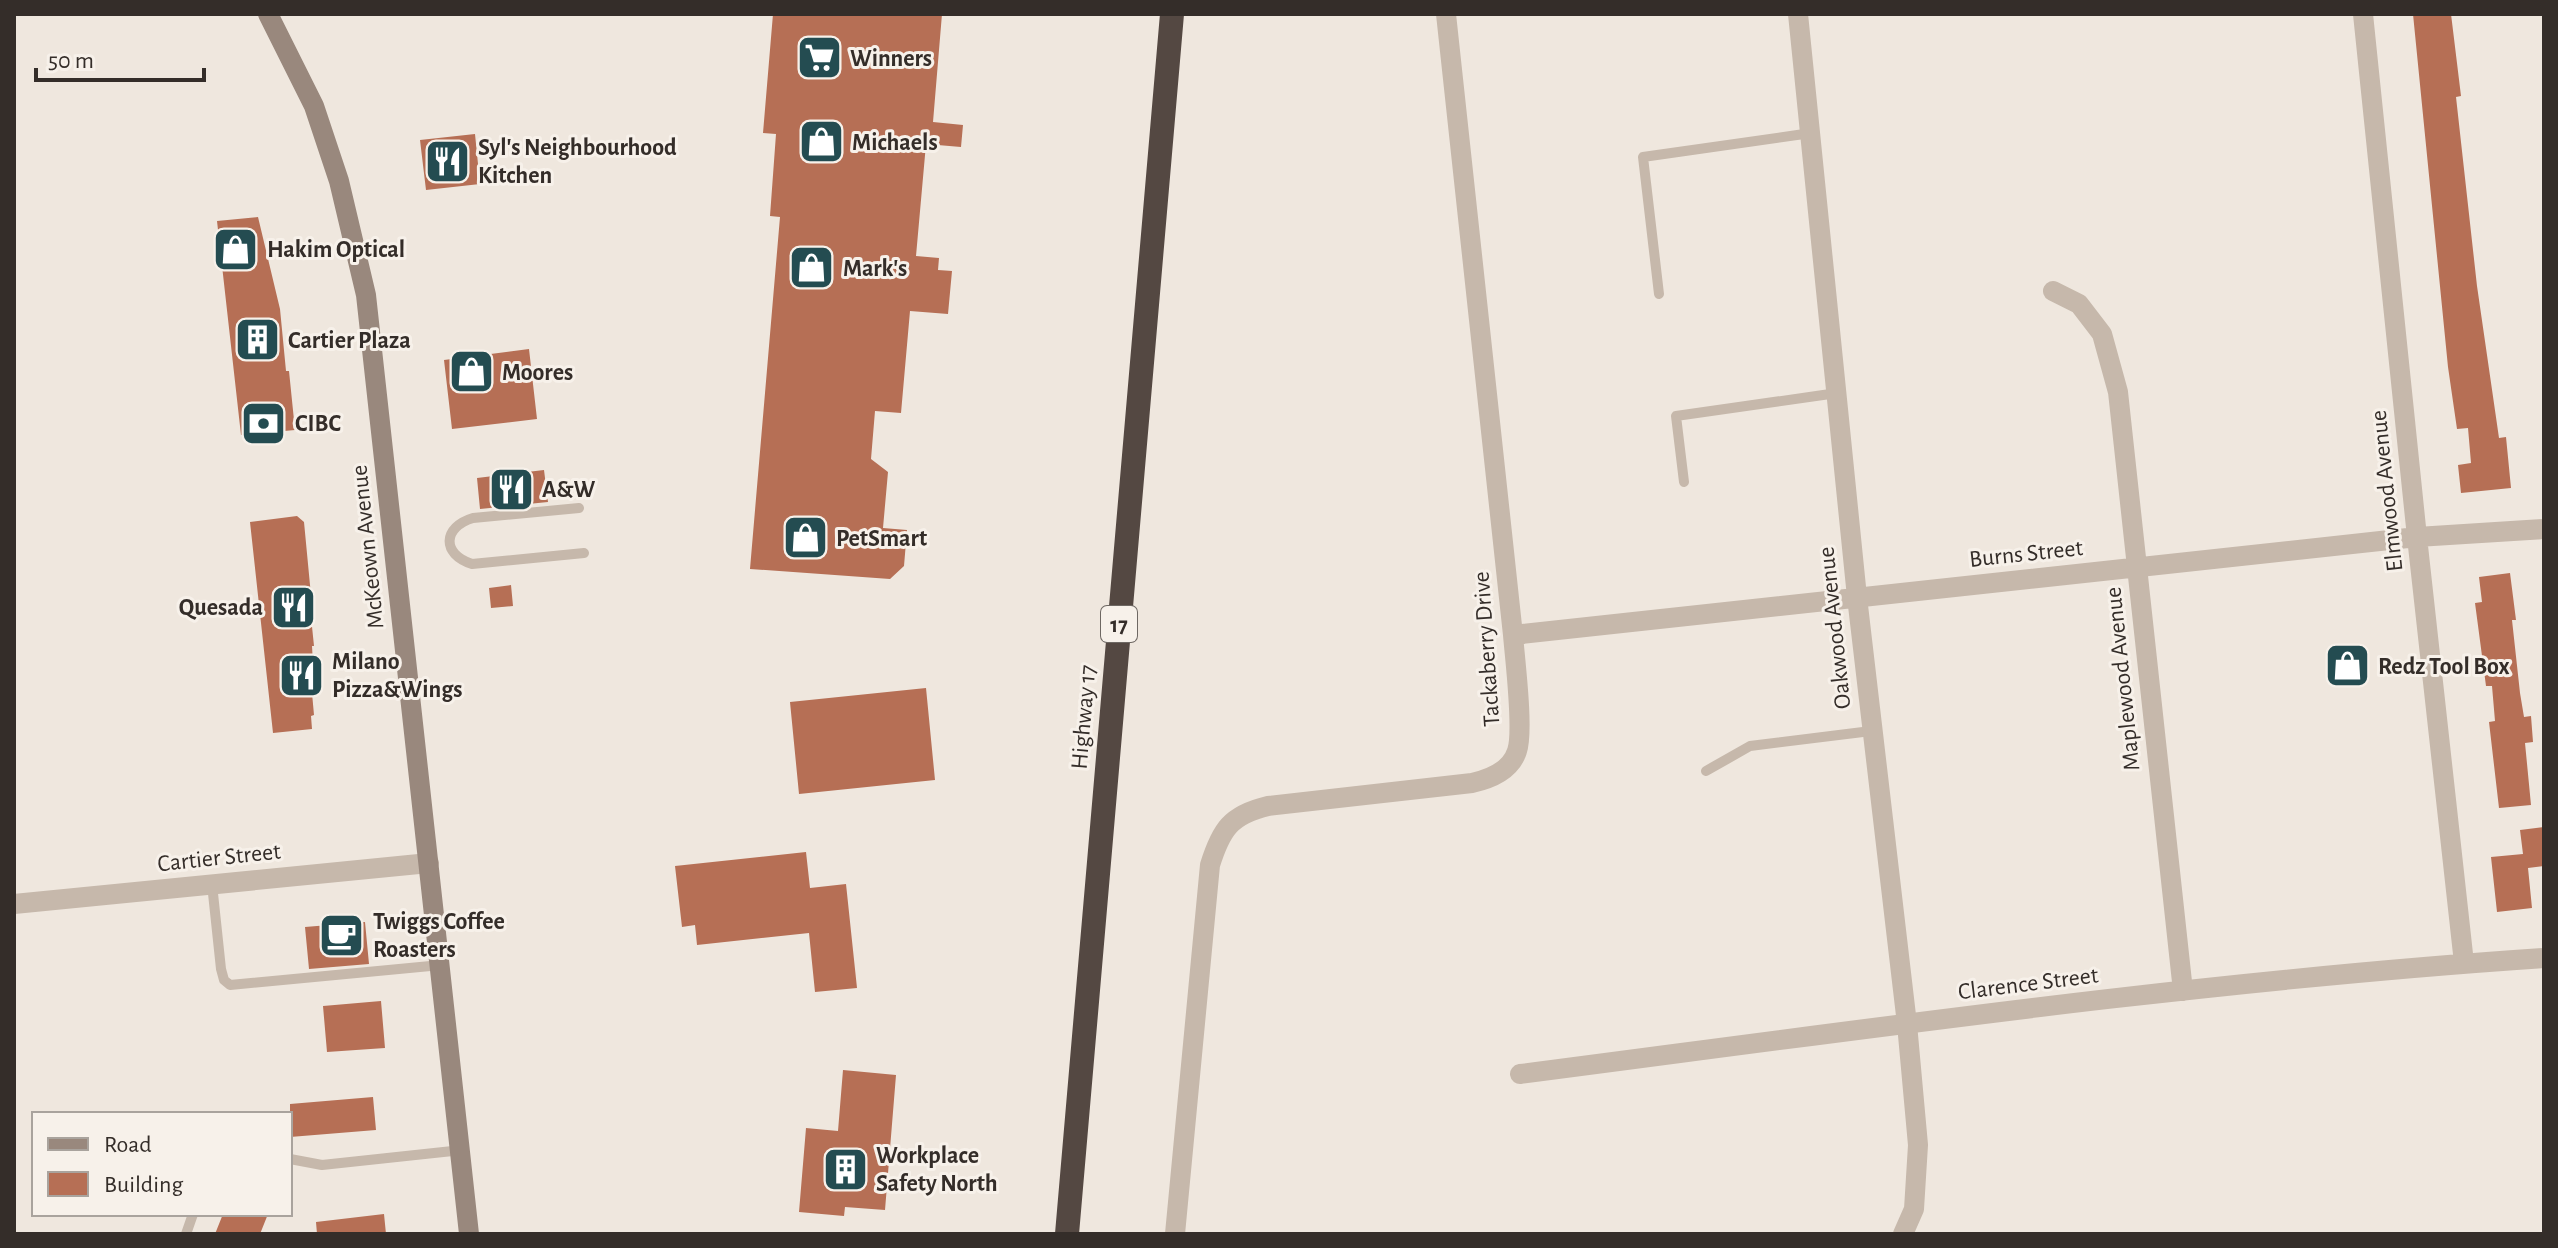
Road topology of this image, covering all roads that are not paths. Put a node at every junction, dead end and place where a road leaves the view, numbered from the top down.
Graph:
1 (268, 14) edge
2 (1172, 14) edge
3 (1446, 14) edge
4 (1798, 14) edge
5 (2363, 14) edge
6 (1811, 133) junction
7 (2053, 291) dead end
8 (1659, 294) dead end
9 (1837, 393) junction
10 (1684, 482) dead end
11 (579, 508) dead end
12 (2544, 529) edge
13 (2417, 537) junction
14 (584, 553) dead end
15 (2137, 568) junction
16 (1857, 597) junction
17 (1513, 635) junction
18 (1871, 731) junction
19 (1706, 771) dead end
20 (429, 863) junction
21 (212, 884) junction
22 (14, 904) edge
23 (2544, 958) edge
24 (2464, 963) junction
25 (441, 965) junction
26 (2183, 991) junction
27 (1907, 1024) junction
28 (1520, 1074) dead end
29 (462, 1150) junction
30 (292, 1159) edge
31 (469, 1234) edge
32 (1067, 1234) edge
33 (1175, 1234) edge
34 (1903, 1234) edge

1 - 20 street, McKeown Avenue
2 - 32 highway, Highway 17 / 17
3 - 17 street, Tackaberry Drive
4 - 6 street, Oakwood Avenue
5 - 13 street, Elmwood Avenue
6 - 8 lane
6 - 9 street, Oakwood Avenue
7 - 15 street, Maplewood Avenue
9 - 10 lane
9 - 16 street, Oakwood Avenue
11 - 14 lane
12 - 13 street, Burns Street
13 - 15 street, Burns Street
13 - 24 street, Elmwood Avenue
15 - 16 street, Burns Street
15 - 26 street, Maplewood Avenue
16 - 17 street, Burns Street
16 - 18 street, Oakwood Avenue
17 - 33 street, Tackaberry Drive
18 - 19 lane
18 - 27 street, Oakwood Avenue
20 - 21 street, Cartier Street
20 - 25 street, McKeown Avenue
21 - 22 street, Cartier Street
21 - 25 lane
23 - 24 street, Clarence Street
24 - 26 street, Clarence Street
25 - 29 street, McKeown Avenue
26 - 27 street, Clarence Street
27 - 28 street, Clarence Street
27 - 34 street, Oakwood Avenue
29 - 30 lane
29 - 31 street, McKeown Avenue

